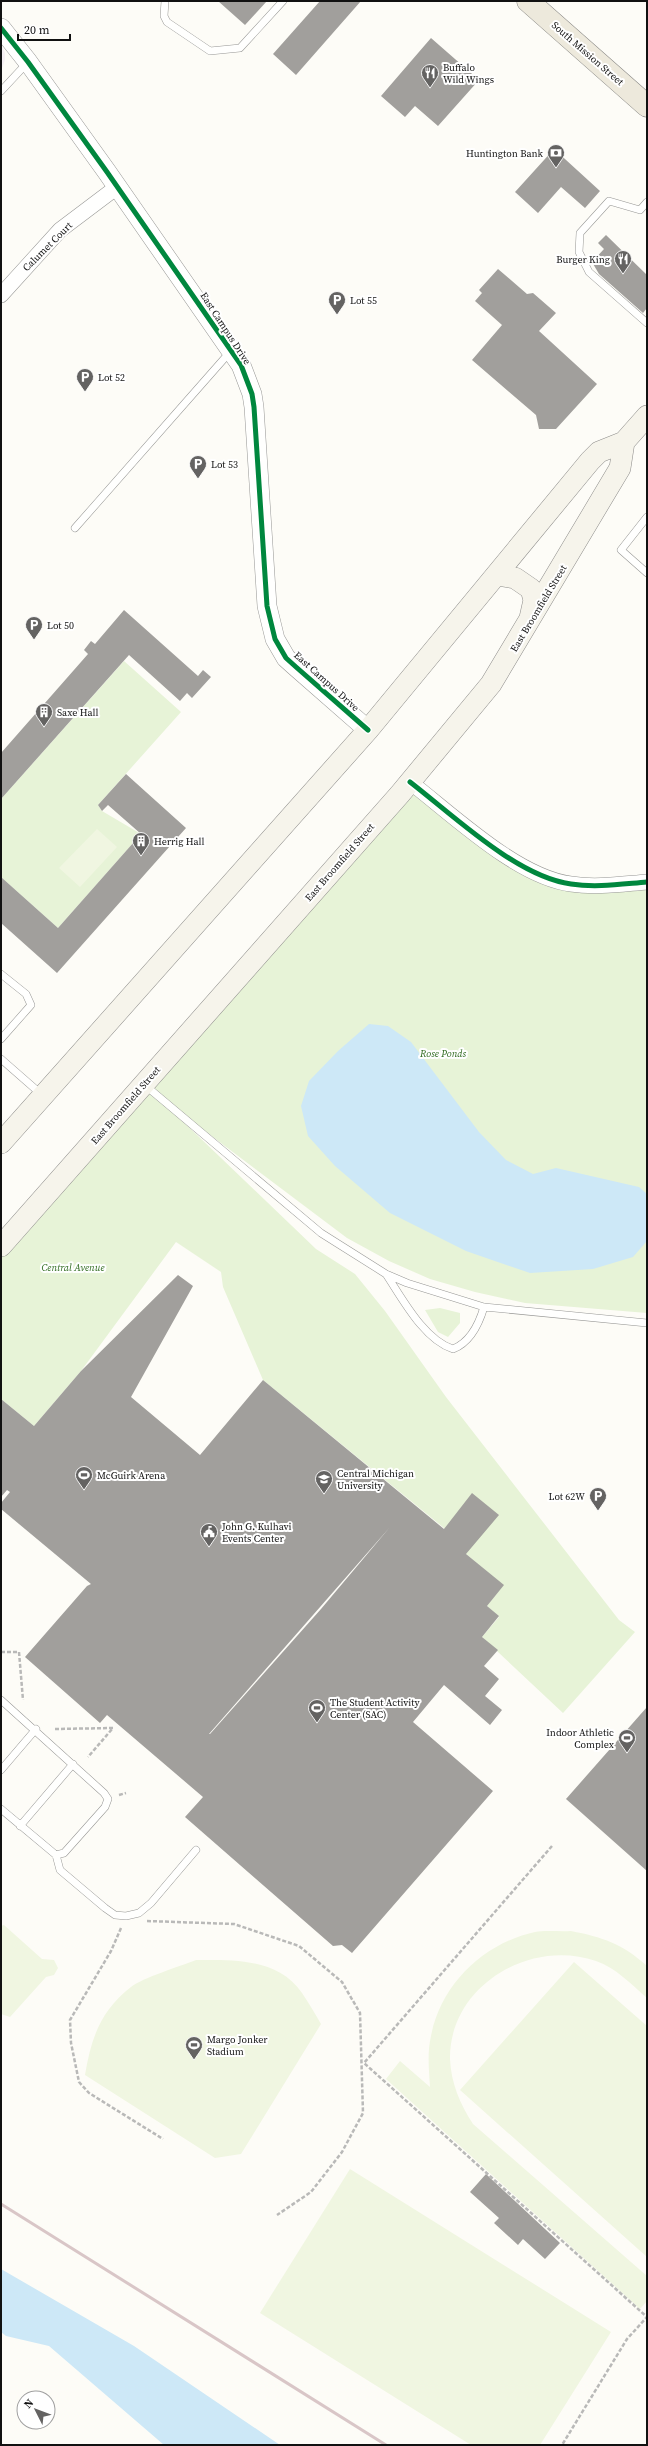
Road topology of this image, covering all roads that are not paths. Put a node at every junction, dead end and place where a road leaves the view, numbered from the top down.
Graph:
1 (165, 1) edge
2 (283, 1) edge
3 (528, 1) edge
4 (1, 28) edge
5 (28, 62) junction
6 (1, 92) edge
7 (647, 106) edge
8 (117, 187) junction
9 (647, 202) edge
10 (1, 295) edge
11 (647, 323) edge
12 (232, 350) junction
13 (645, 422) edge
14 (624, 442) junction
15 (647, 517) edge
16 (75, 528) dead end
17 (647, 573) edge
18 (497, 575) junction
19 (530, 623) junction
20 (368, 730) junction
21 (410, 782) junction
22 (647, 882) edge
23 (1, 974) edge
24 (1, 1039) edge
25 (1, 1059) edge
26 (144, 1084) junction
27 (42, 1096) junction
28 (1, 1143) edge
29 (1, 1246) edge
30 (386, 1274) junction
31 (484, 1307) junction
32 (647, 1323) edge
33 (1, 1700) edge
34 (36, 1729) junction
35 (73, 1764) junction
36 (1, 1770) edge
37 (1, 1809) edge
38 (20, 1826) junction
39 (196, 1850) dead end
40 (56, 1855) junction

1 - 2 lane
3 - 7 main road, South Mission Street
4 - 5 street, East Campus Drive
5 - 6 lane
5 - 8 street, East Campus Drive
8 - 10 street, Calumet Court
8 - 12 street, East Campus Drive
9 - 11 lane
12 - 16 lane
12 - 20 street, East Campus Drive
13 - 14 main road
14 - 18 main road
14 - 19 main road, East Broomfield Street
15 - 17 lane
18 - 19 main road
18 - 20 main road
19 - 21 main road, East Broomfield Street
20 - 27 main road
21 - 22 street
21 - 26 main road, East Broomfield Street
23 - 24 lane
25 - 27 lane
26 - 29 main road, East Broomfield Street
26 - 30 lane
27 - 28 main road
30 - 31 lane
30 - 31 lane
31 - 32 lane
33 - 34 lane
34 - 35 lane
34 - 36 lane
35 - 38 lane
35 - 40 lane
37 - 38 lane
38 - 40 lane
39 - 40 lane

